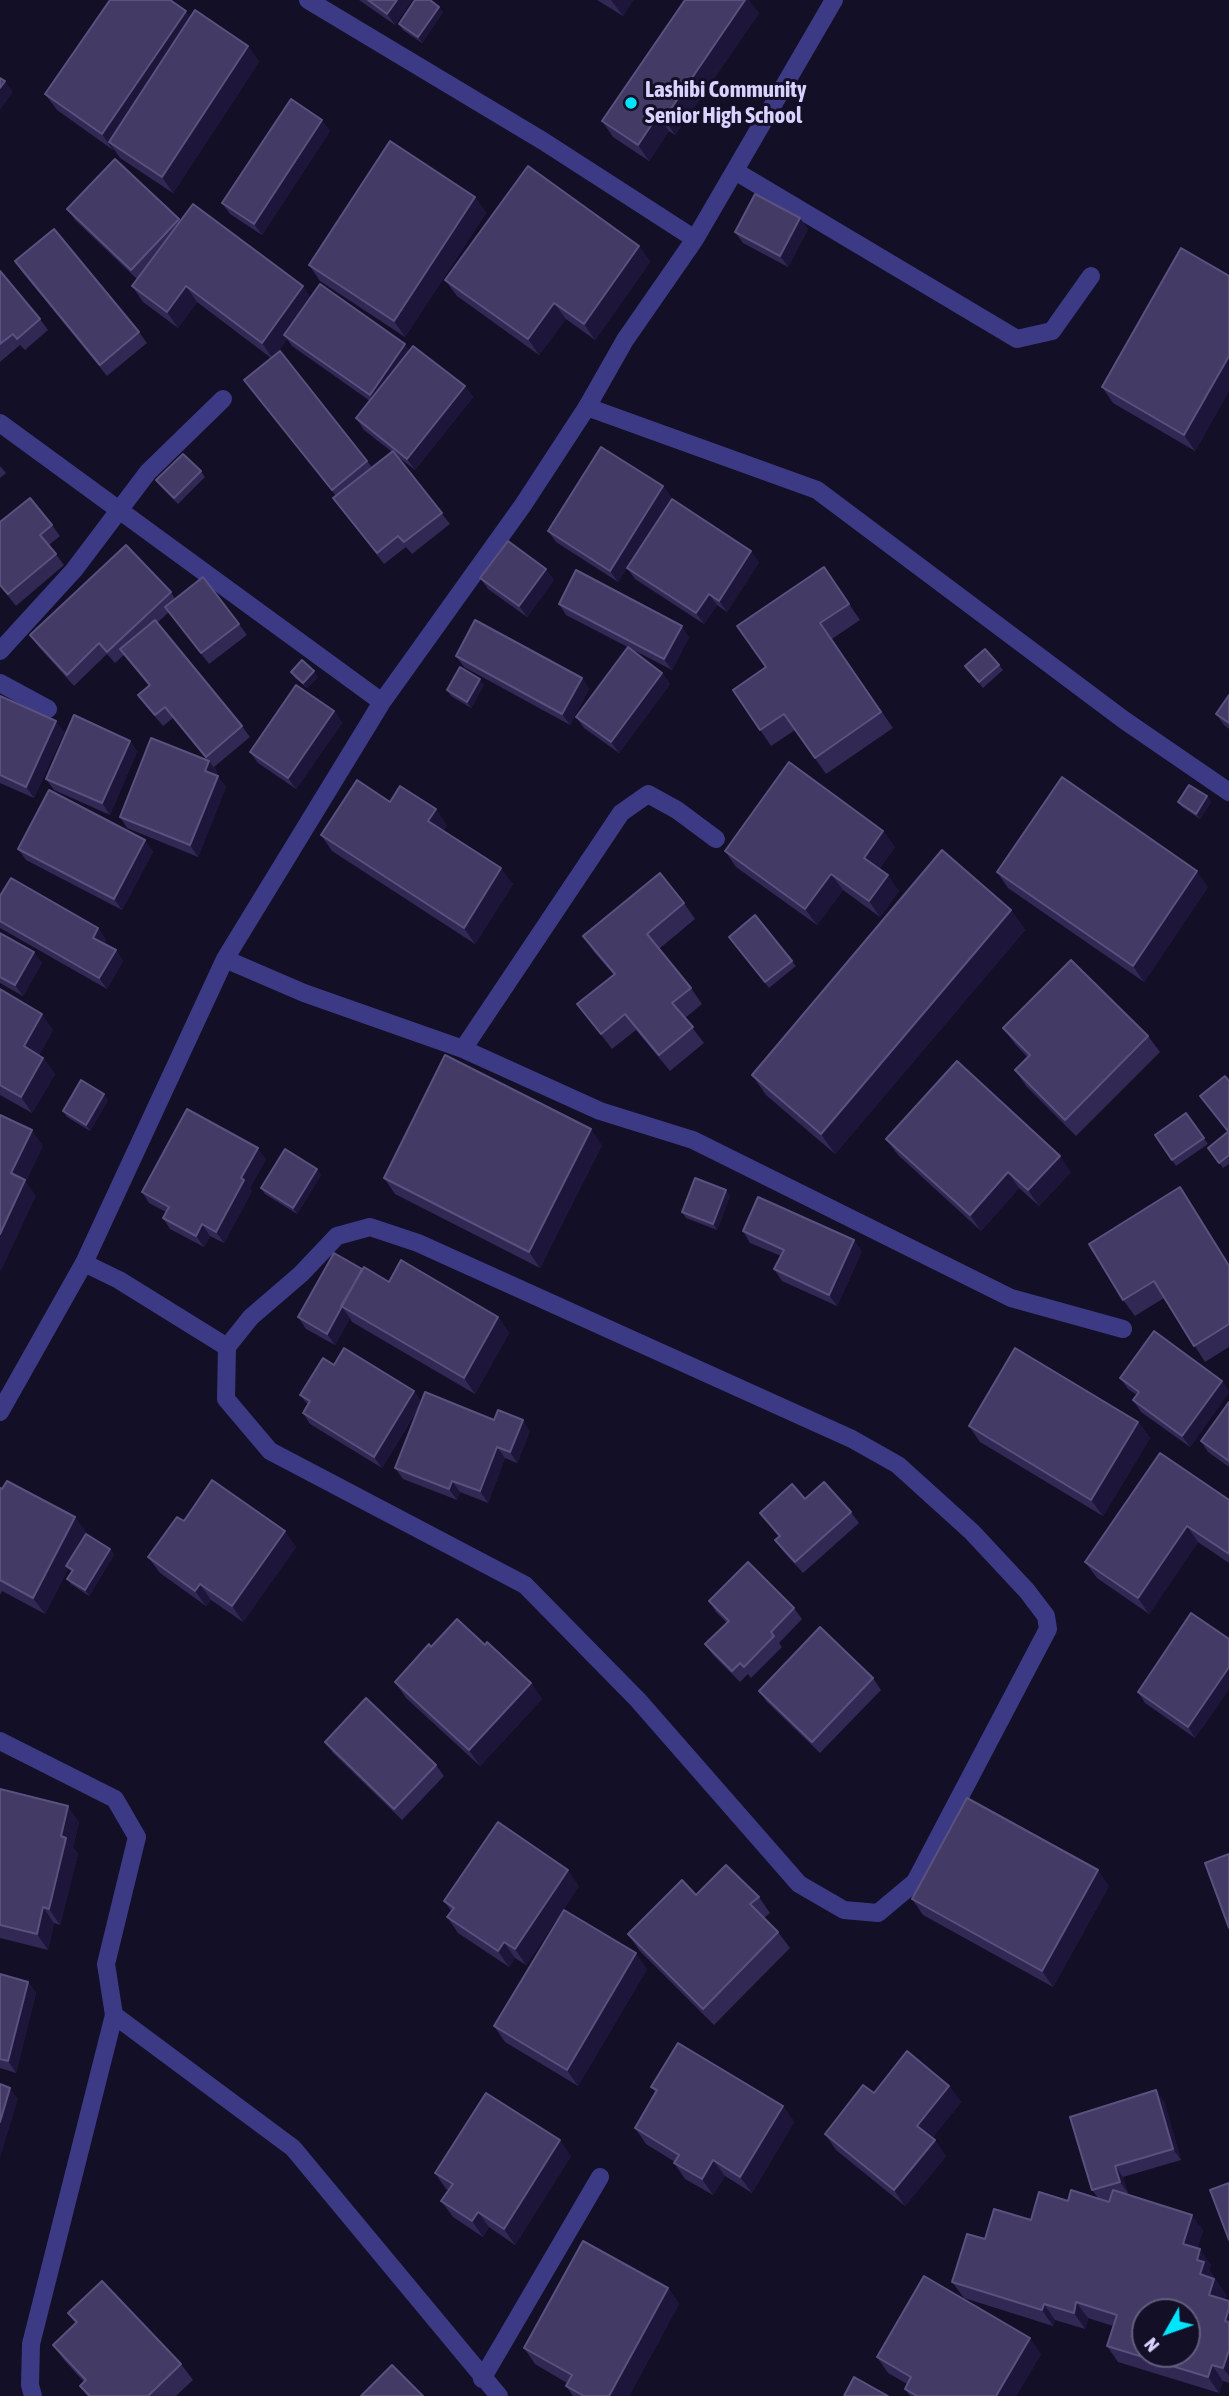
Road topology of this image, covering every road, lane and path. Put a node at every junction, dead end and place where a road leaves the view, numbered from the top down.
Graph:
1 (308, 0) edge
2 (834, 0) edge
3 (735, 171) junction
4 (695, 239) junction
5 (1091, 276) dead end
6 (223, 399) dead end
7 (587, 407) junction
8 (0, 423) edge
9 (118, 509) junction
10 (0, 651) edge
11 (0, 683) edge
12 (382, 702) junction
13 (48, 709) dead end
14 (1229, 792) edge
15 (716, 839) dead end
16 (225, 959) junction
17 (463, 1049) junction
18 (83, 1263) junction
19 (1123, 1329) edge
20 (227, 1347) junction
21 (0, 1412) edge
22 (0, 1741) edge
23 (114, 2015) junction
24 (600, 2177) dead end
25 (482, 2379) junction
26 (33, 2396) edge
27 (499, 2396) edge

1 - 4 street
2 - 3 street
3 - 4 street
3 - 5 street
4 - 7 street
6 - 9 street
7 - 12 street
7 - 14 street
8 - 9 street
9 - 10 street
9 - 12 street
11 - 13 street
12 - 16 street
15 - 17 street
16 - 17 street
16 - 18 street
17 - 19 street
18 - 20 street
18 - 21 street
20 - 20 street
22 - 23 street
23 - 25 street
23 - 26 street
24 - 25 street
25 - 27 street

